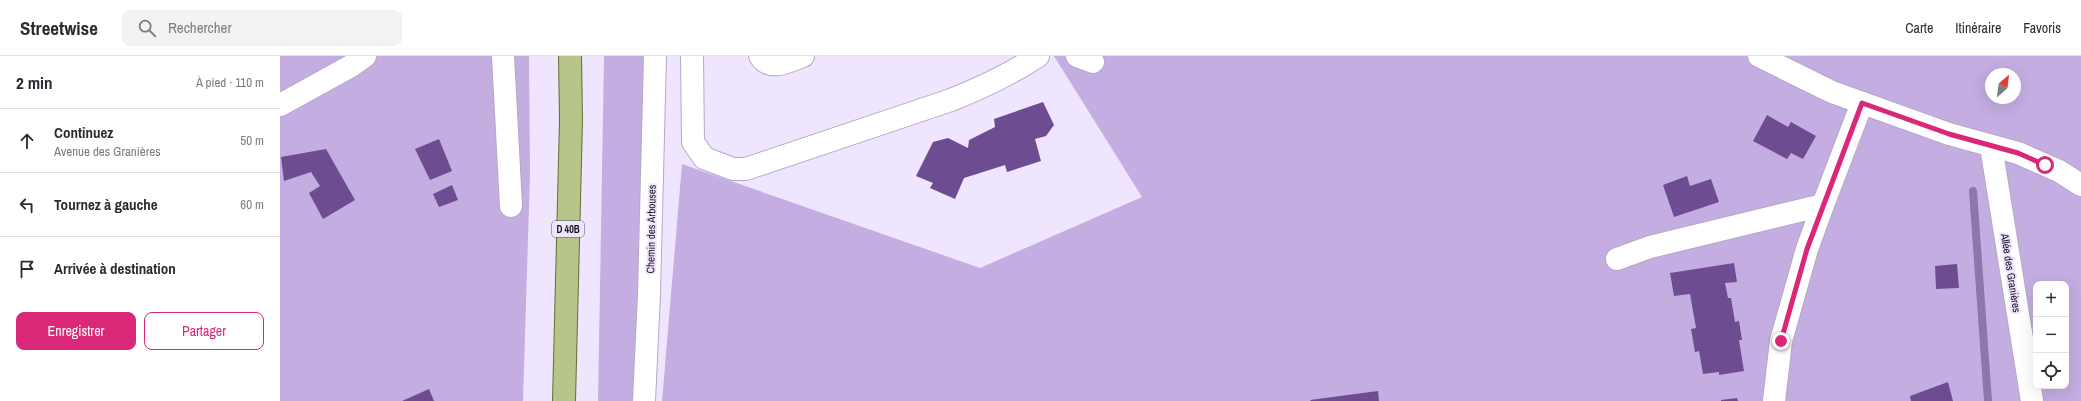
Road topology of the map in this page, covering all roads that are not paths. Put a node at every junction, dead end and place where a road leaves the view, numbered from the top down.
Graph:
1 (365, 56) edge
2 (503, 56) edge
3 (570, 56) edge
4 (655, 56) edge
5 (692, 56) edge
6 (760, 56) edge
7 (803, 56) edge
8 (1038, 56) edge
9 (1759, 56) edge
10 (1862, 103) junction
11 (280, 105) edge
12 (1991, 146) junction
13 (2081, 185) edge
14 (1823, 205) junction
15 (511, 206) dead end
16 (1617, 259) dead end
17 (564, 401) edge
18 (644, 401) edge
19 (1774, 401) edge
20 (2032, 401) edge

1 - 11 street
2 - 15 street
3 - 17 main road, D 40B
4 - 18 street, Chemin des Arbouses
5 - 8 street
6 - 7 street
9 - 10 street
10 - 12 street
10 - 14 street
12 - 13 street
12 - 20 street, Allée des Granières
14 - 16 street
14 - 19 street

